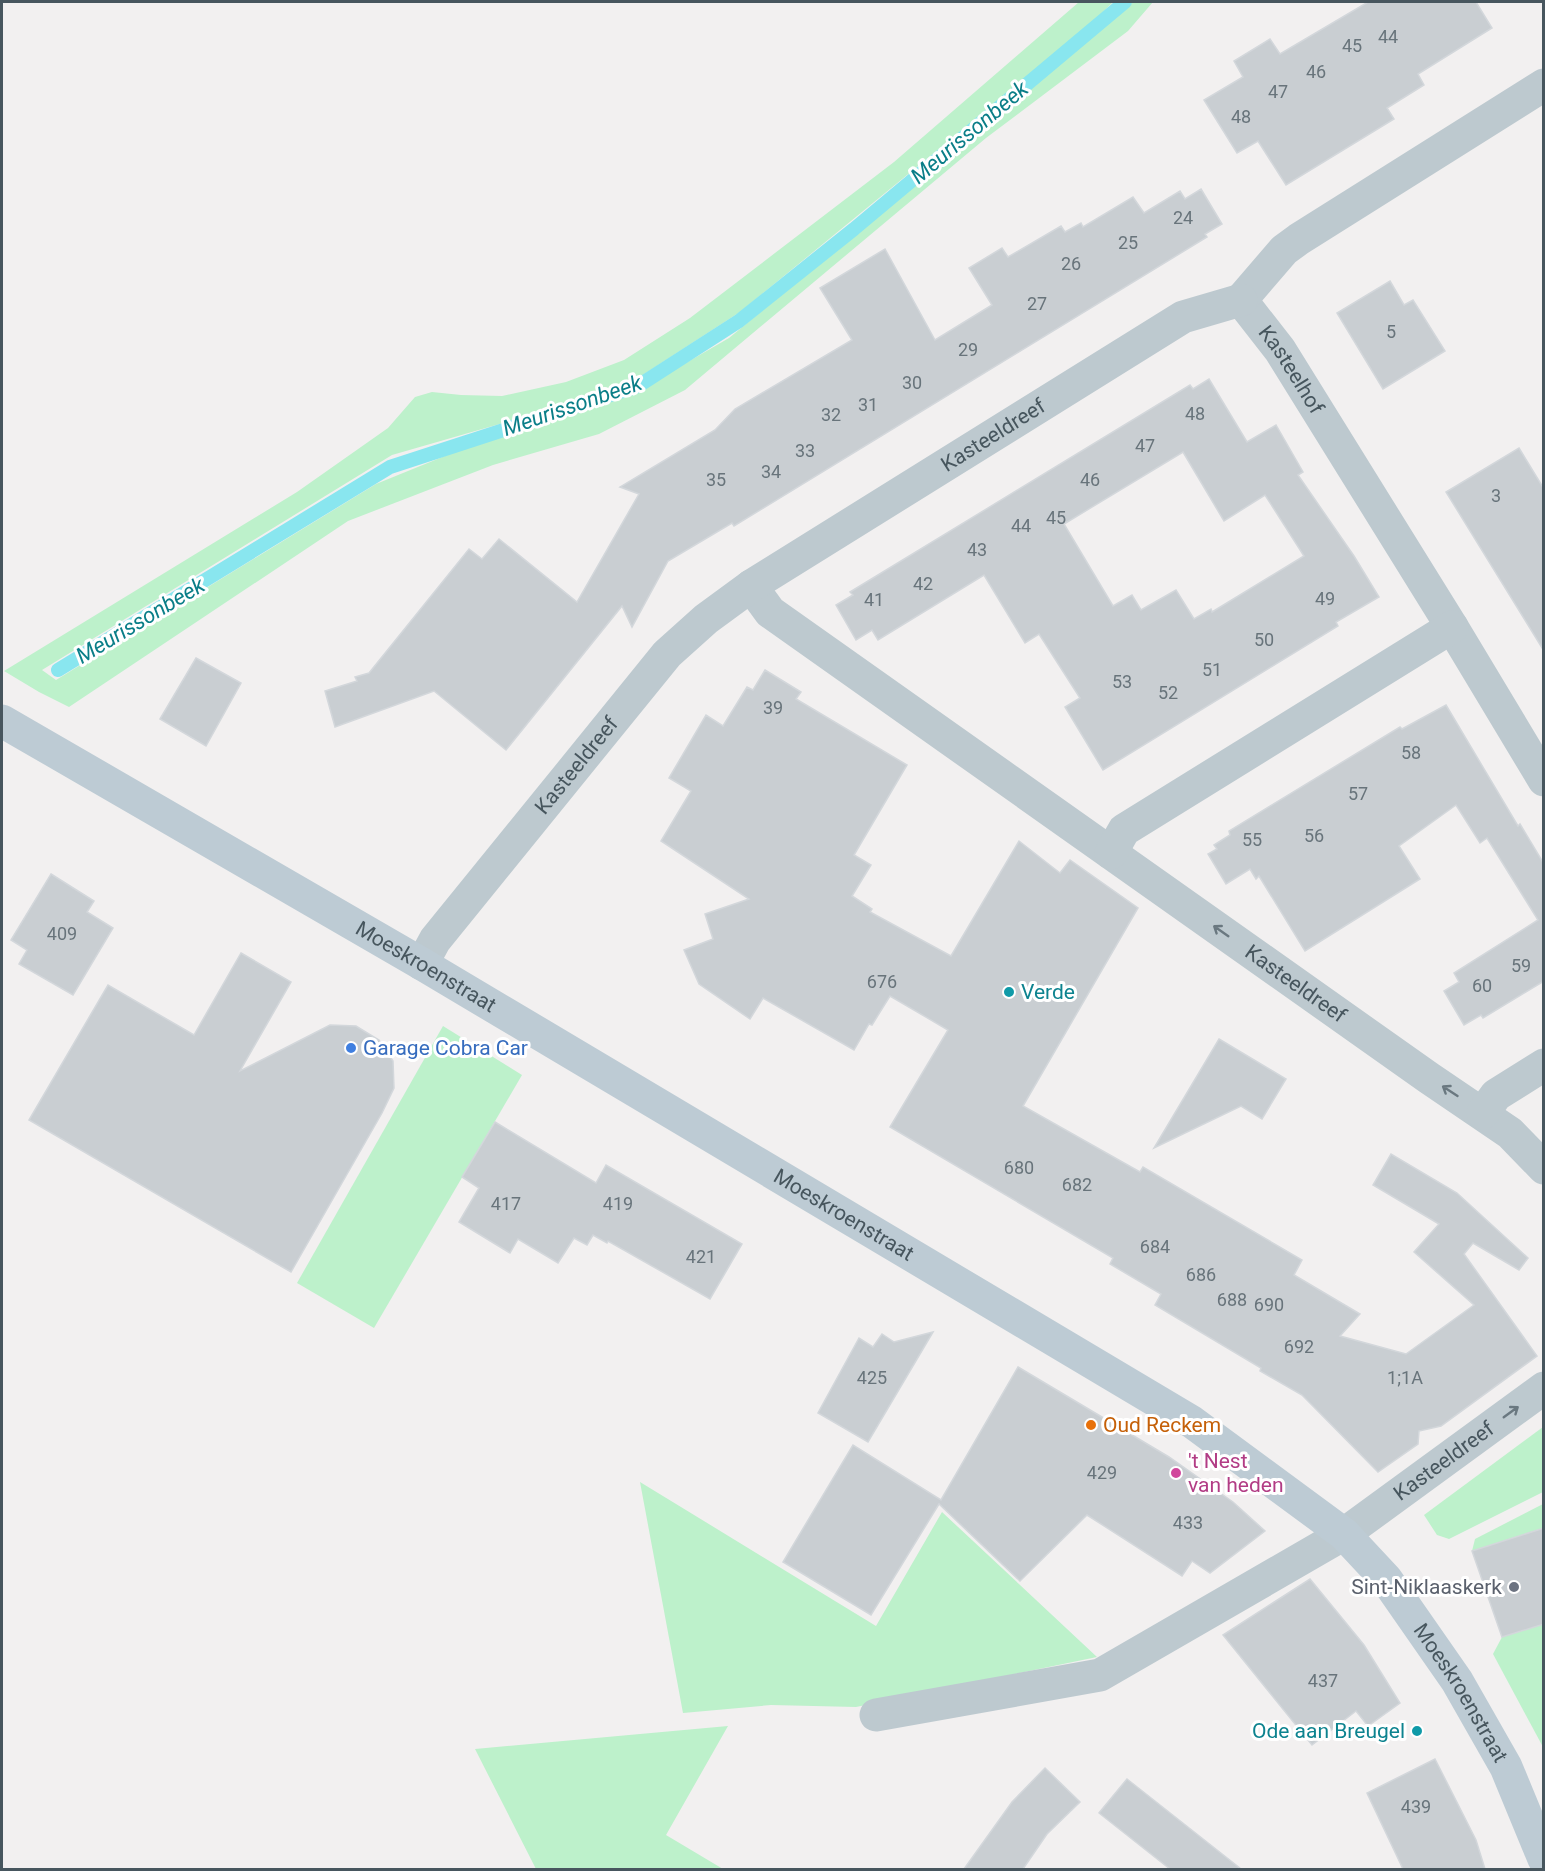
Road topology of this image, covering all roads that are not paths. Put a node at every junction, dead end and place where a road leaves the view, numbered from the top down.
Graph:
1 (1544, 85) edge
2 (1241, 300) junction
3 (751, 586) junction
4 (1452, 627) junction
5 (2, 721) edge
6 (1540, 764) edge
7 (1111, 853) junction
8 (422, 964) junction
9 (1544, 1065) edge
10 (1483, 1113) junction
11 (1544, 1168) edge
12 (1544, 1388) edge
13 (1353, 1528) junction
14 (876, 1715) dead end
15 (1544, 1859) edge

1 - 2 street
2 - 3 street, Kasteeldreef
2 - 4 street, Kasteelhof
3 - 7 street, Kasteeldreef
3 - 8 street, Kasteeldreef
4 - 6 street, Kasteelhof
4 - 7 street
5 - 8 main road, Moeskroenstraat
10 -> 7 street, Kasteeldreef
8 - 13 main road, Moeskroenstraat
9 - 10 street
10 - 11 street, Kasteeldreef
13 -> 12 street, Kasteeldreef
13 - 14 street, Kasteeldreef
13 - 15 main road, Moeskroenstraat

